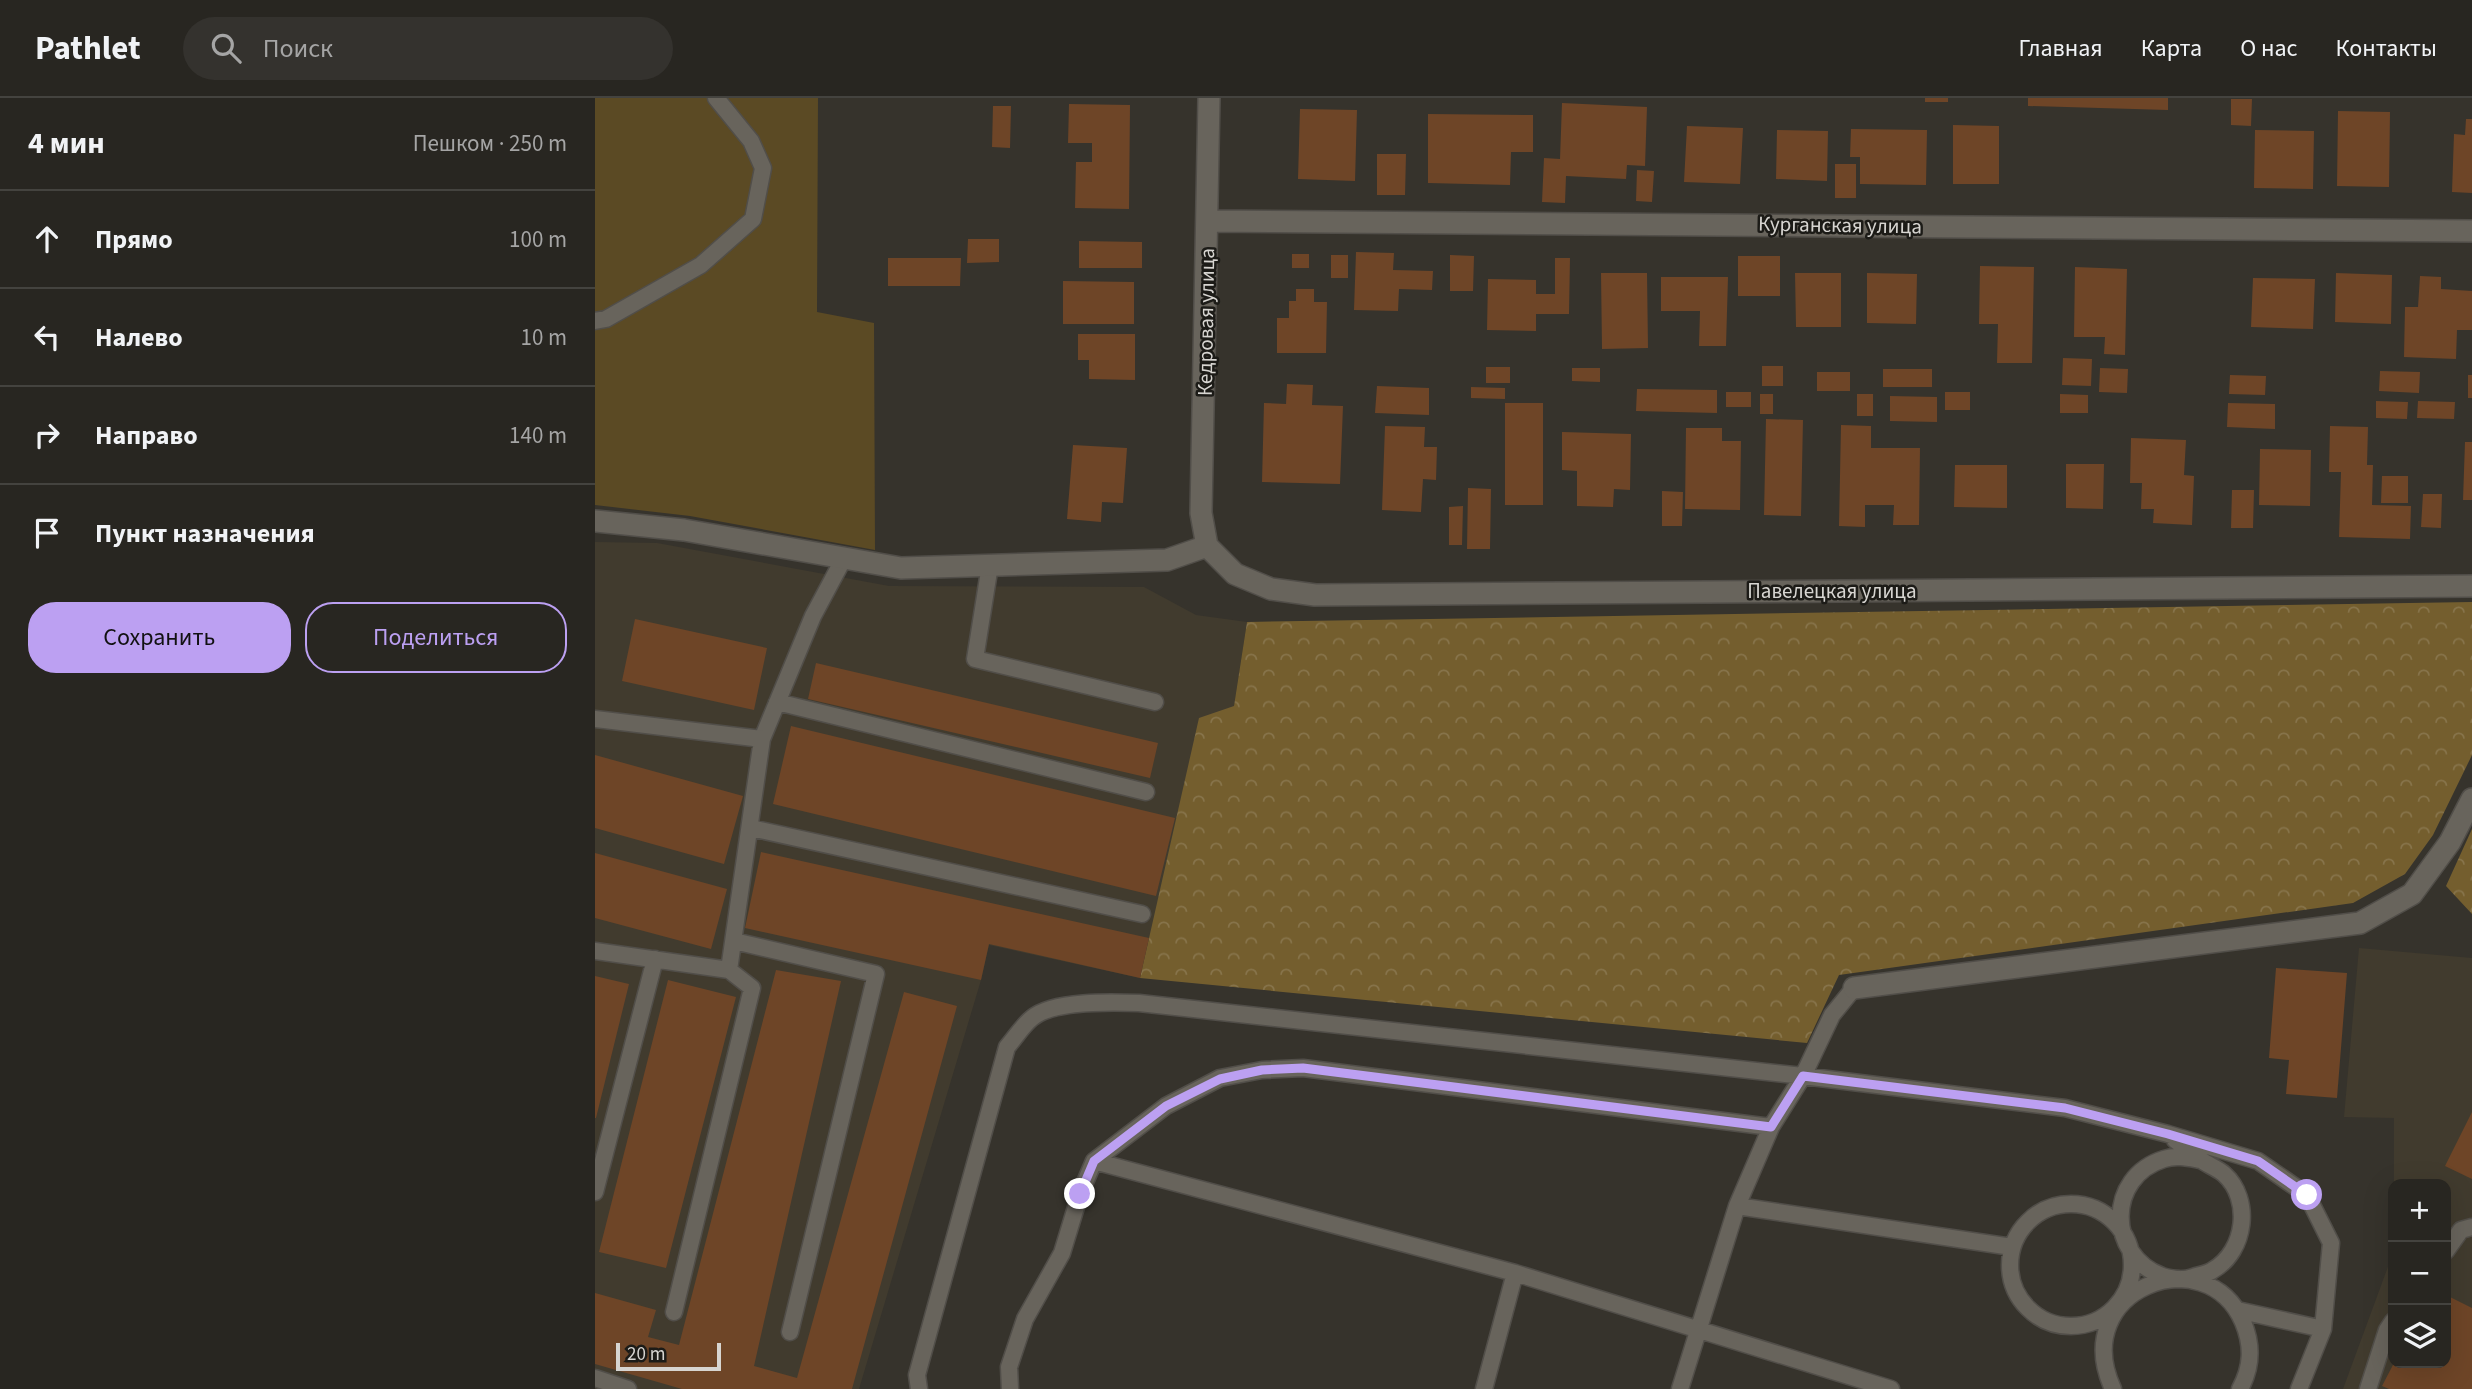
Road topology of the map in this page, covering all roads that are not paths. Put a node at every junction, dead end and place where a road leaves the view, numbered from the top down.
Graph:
1 (716, 98) edge
2 (1209, 98) edge
3 (1208, 221) junction
4 (2472, 231) edge
5 (595, 321) edge
6 (595, 521) edge
7 (1207, 546) junction
8 (844, 558) junction
9 (990, 565) junction
10 (2472, 586) edge
11 (777, 702) junction
12 (1155, 702) dead end
13 (595, 719) edge
14 (762, 739) junction
15 (1146, 792) dead end
16 (2472, 799) edge
17 (751, 828) junction
18 (1142, 914) dead end
19 (734, 941) junction
20 (595, 951) edge
21 (655, 959) junction
22 (729, 970) junction
23 (1854, 988) joint
24 (1803, 1076) junction
25 (1771, 1127) junction
26 (2168, 1134) junction
27 (2201, 1160) junction
28 (1094, 1161) junction
29 (595, 1192) edge
30 (1737, 1206) junction
31 (2121, 1230) junction
32 (2468, 1233) edge
33 (2012, 1247) junction
34 (2451, 1247) edge
35 (1514, 1273) junction
36 (2188, 1279) junction
37 (2118, 1305) junction
38 (2237, 1310) junction
39 (674, 1312) dead end
40 (1699, 1328) junction
41 (2388, 1328) edge
42 (2323, 1329) junction
43 (790, 1332) dead end
44 (595, 1378) edge
45 (916, 1384) edge
46 (628, 1389) edge
47 (1010, 1389) edge
48 (1484, 1389) edge
49 (1680, 1389) edge
50 (1891, 1389) edge
51 (2113, 1389) edge
52 (2240, 1389) edge
53 (2299, 1389) edge
54 (2368, 1389) edge

1 - 5 lane
2 - 3 street, Кедровая улица
3 - 4 street, Курганская улица
3 - 7 street, Кедровая улица
6 - 8 street
7 - 9 street
7 - 10 street, Павелецкая улица
8 - 9 street
8 - 11 lane
9 - 12 lane
11 - 14 lane
11 - 15 lane
13 - 14 lane
14 - 17 lane
16 - 23 street
17 - 18 lane
17 - 19 lane
19 - 22 lane
19 - 43 lane
20 - 21 lane
21 - 22 lane
21 - 29 lane
22 - 39 lane
23 - 24 lane
24 - 25 lane
24 - 26 lane
24 - 45 lane
25 - 28 lane
25 - 30 lane
26 - 27 lane
26 - 42 lane
27 - 31 lane
27 - 36 lane
28 - 35 lane
28 - 47 lane
30 - 33 lane
30 - 40 lane
31 - 33 lane
31 - 36 lane
31 - 37 lane
32 - 34 lane
33 - 37 lane
35 - 40 lane
35 - 48 lane
36 - 37 lane
36 - 38 lane
37 - 51 lane
38 - 42 lane
38 - 52 lane
40 - 49 lane
40 - 50 lane
41 - 54 lane
42 - 53 lane
44 - 46 lane

